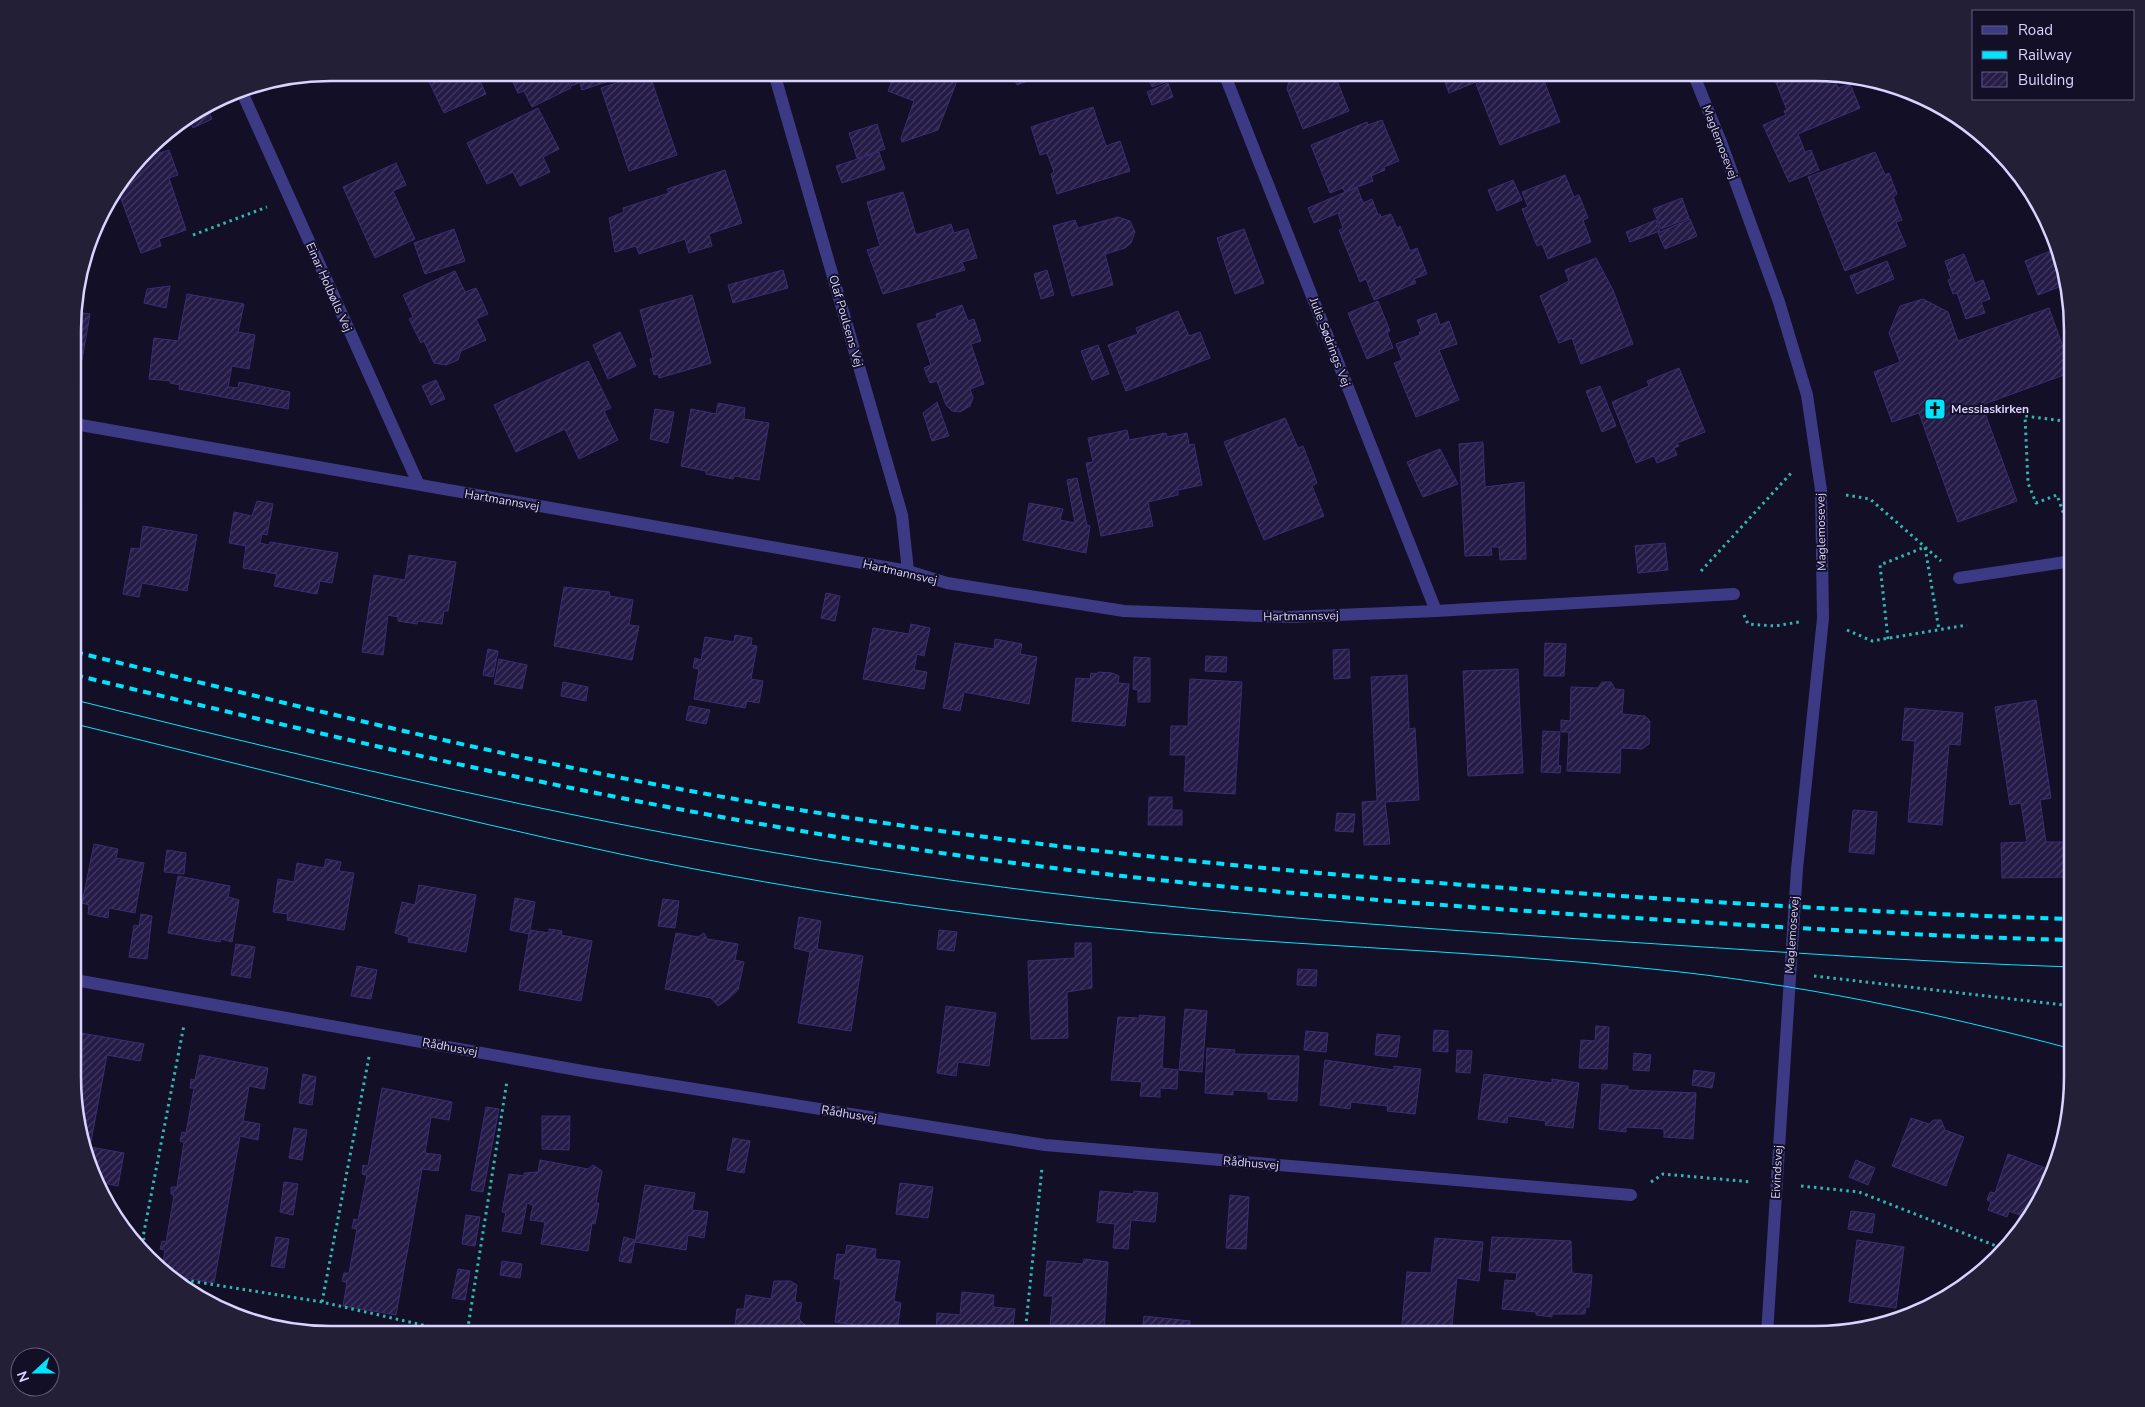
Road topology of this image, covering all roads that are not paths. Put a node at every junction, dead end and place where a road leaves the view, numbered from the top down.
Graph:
1 (777, 81) edge
2 (1228, 81) edge
3 (1697, 81) edge
4 (244, 96) edge
5 (81, 425) edge
6 (418, 483) junction
7 (2064, 562) edge
8 (908, 571) junction
9 (1959, 578) road end
10 (1734, 594) road end
11 (1436, 611) junction
12 (81, 981) edge
13 (1786, 1010) joint
14 (1631, 1195) dead end
15 (1768, 1326) edge

1 - 8 street, Olaf Poulsens Vej
2 - 11 street, Julie Sødrings Vej
3 - 13 street, Maglemosevej
4 - 6 street, Einar Holbølls Vej
5 - 6 street, Hartmannsvej
6 - 8 street, Hartmannsvej
7 - 9 street
8 - 11 street, Hartmannsvej
10 - 11 street, Hartmannsvej
12 - 14 street, Rådhusvej
13 - 15 street, Eivindsvej

